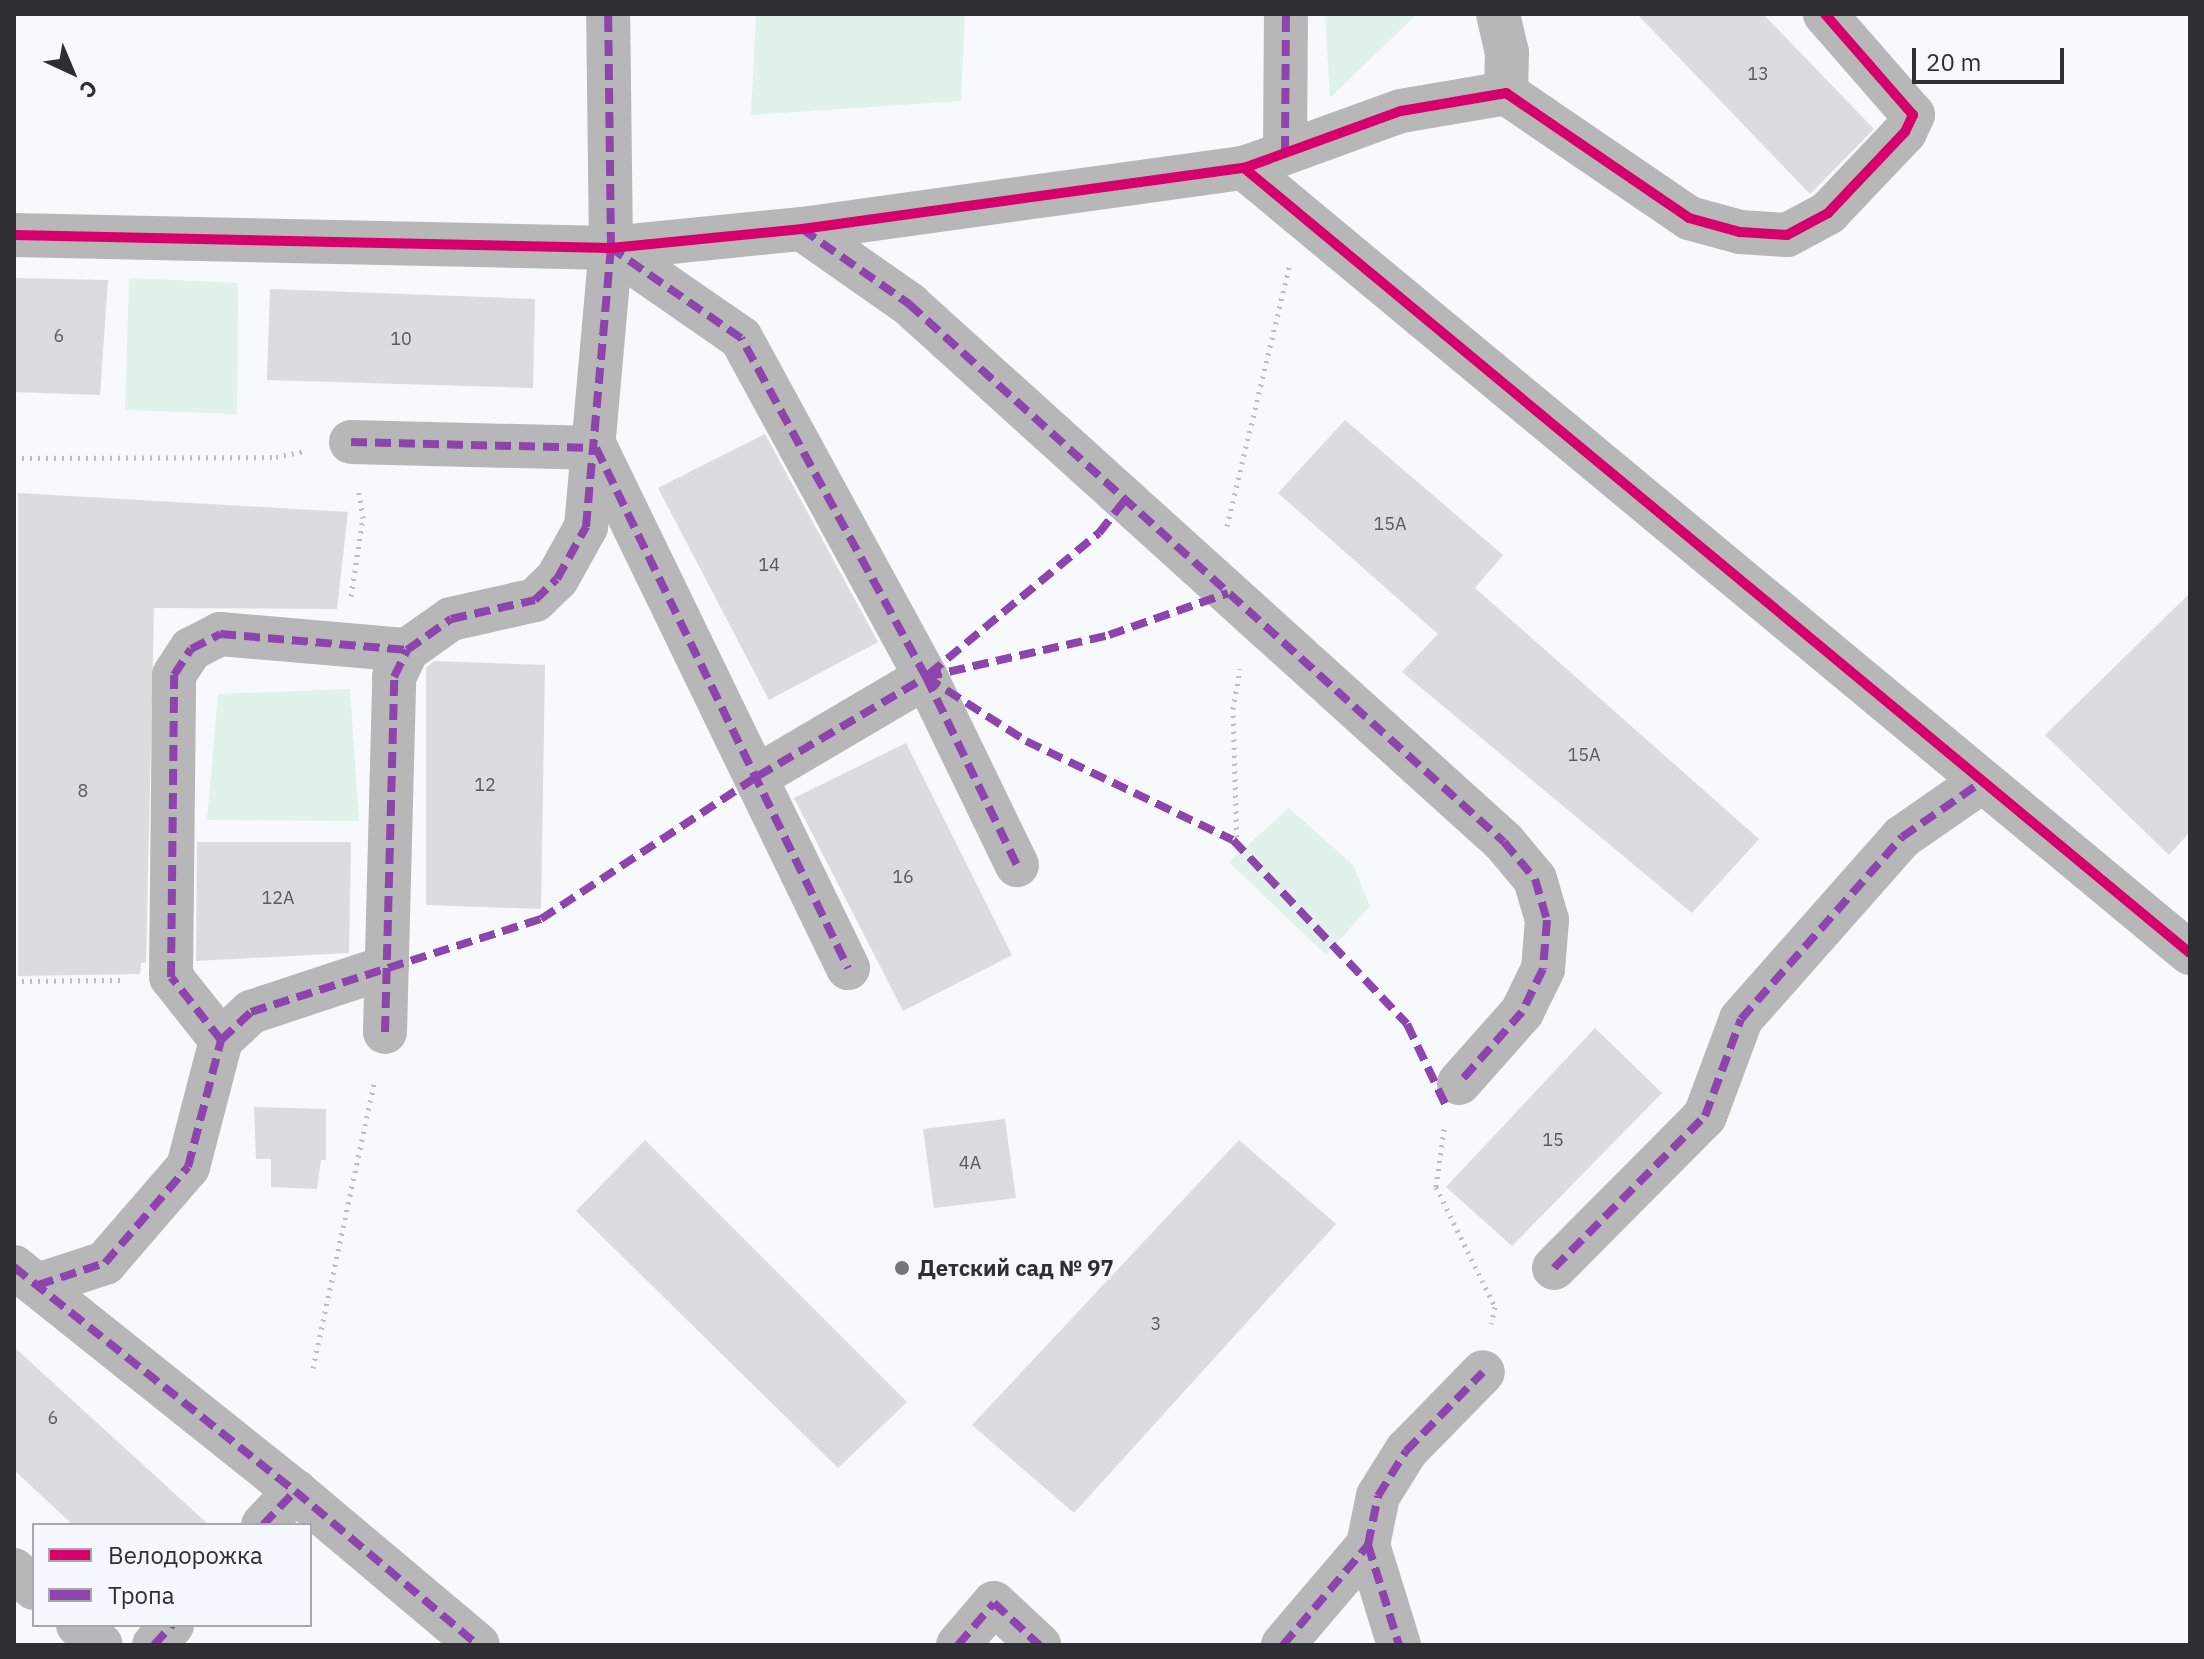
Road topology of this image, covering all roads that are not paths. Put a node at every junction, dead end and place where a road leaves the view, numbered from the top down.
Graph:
1 (608, 14) edge
2 (1286, 14) edge
3 (1498, 14) edge
4 (1825, 14) edge
5 (1506, 93) junction
6 (1285, 152) junction
7 (1244, 168) junction
8 (802, 229) junction
9 (14, 235) edge
10 (611, 248) junction
11 (351, 442) road end
12 (596, 448) junction
13 (407, 650) junction
14 (926, 677) junction
15 (758, 776) junction
16 (1980, 783) junction
17 (1017, 865) dead end
18 (2190, 953) edge
19 (387, 967) junction
20 (848, 968) dead end
21 (385, 1032) road end
22 (221, 1040) junction
23 (1459, 1083) road end
24 (1554, 1268) dead end
25 (26, 1276) edge
26 (1483, 1372) road end
27 (295, 1491) junction
28 (265, 1523) edge
29 (1368, 1545) junction
30 (14, 1570) edge
31 (32, 1586) edge
32 (80, 1627) edge
33 (170, 1627) edge
34 (101, 1645) edge
35 (154, 1645) edge
36 (478, 1645) edge
37 (958, 1645) edge
38 (1039, 1645) edge
39 (1283, 1645) edge
40 (1399, 1645) edge

1 - 10 street
2 - 6 street
3 - 5 street
4 - 5 street
5 - 6 street
6 - 7 street
7 - 8 street
7 - 16 street
8 - 10 street
8 - 23 street
9 - 10 street
10 - 12 street
10 - 14 street
11 - 12 street
12 - 13 street
12 - 15 street
13 - 19 street
13 - 22 street
14 - 15 street
14 - 17 street
15 - 20 street
16 - 18 street
16 - 24 street
19 - 21 street
19 - 22 street
22 - 25 street
25 - 27 street
26 - 29 street
27 - 28 street
27 - 36 street
29 - 39 street
29 - 40 street
30 - 31 street
32 - 34 street
33 - 35 street
37 - 38 street

